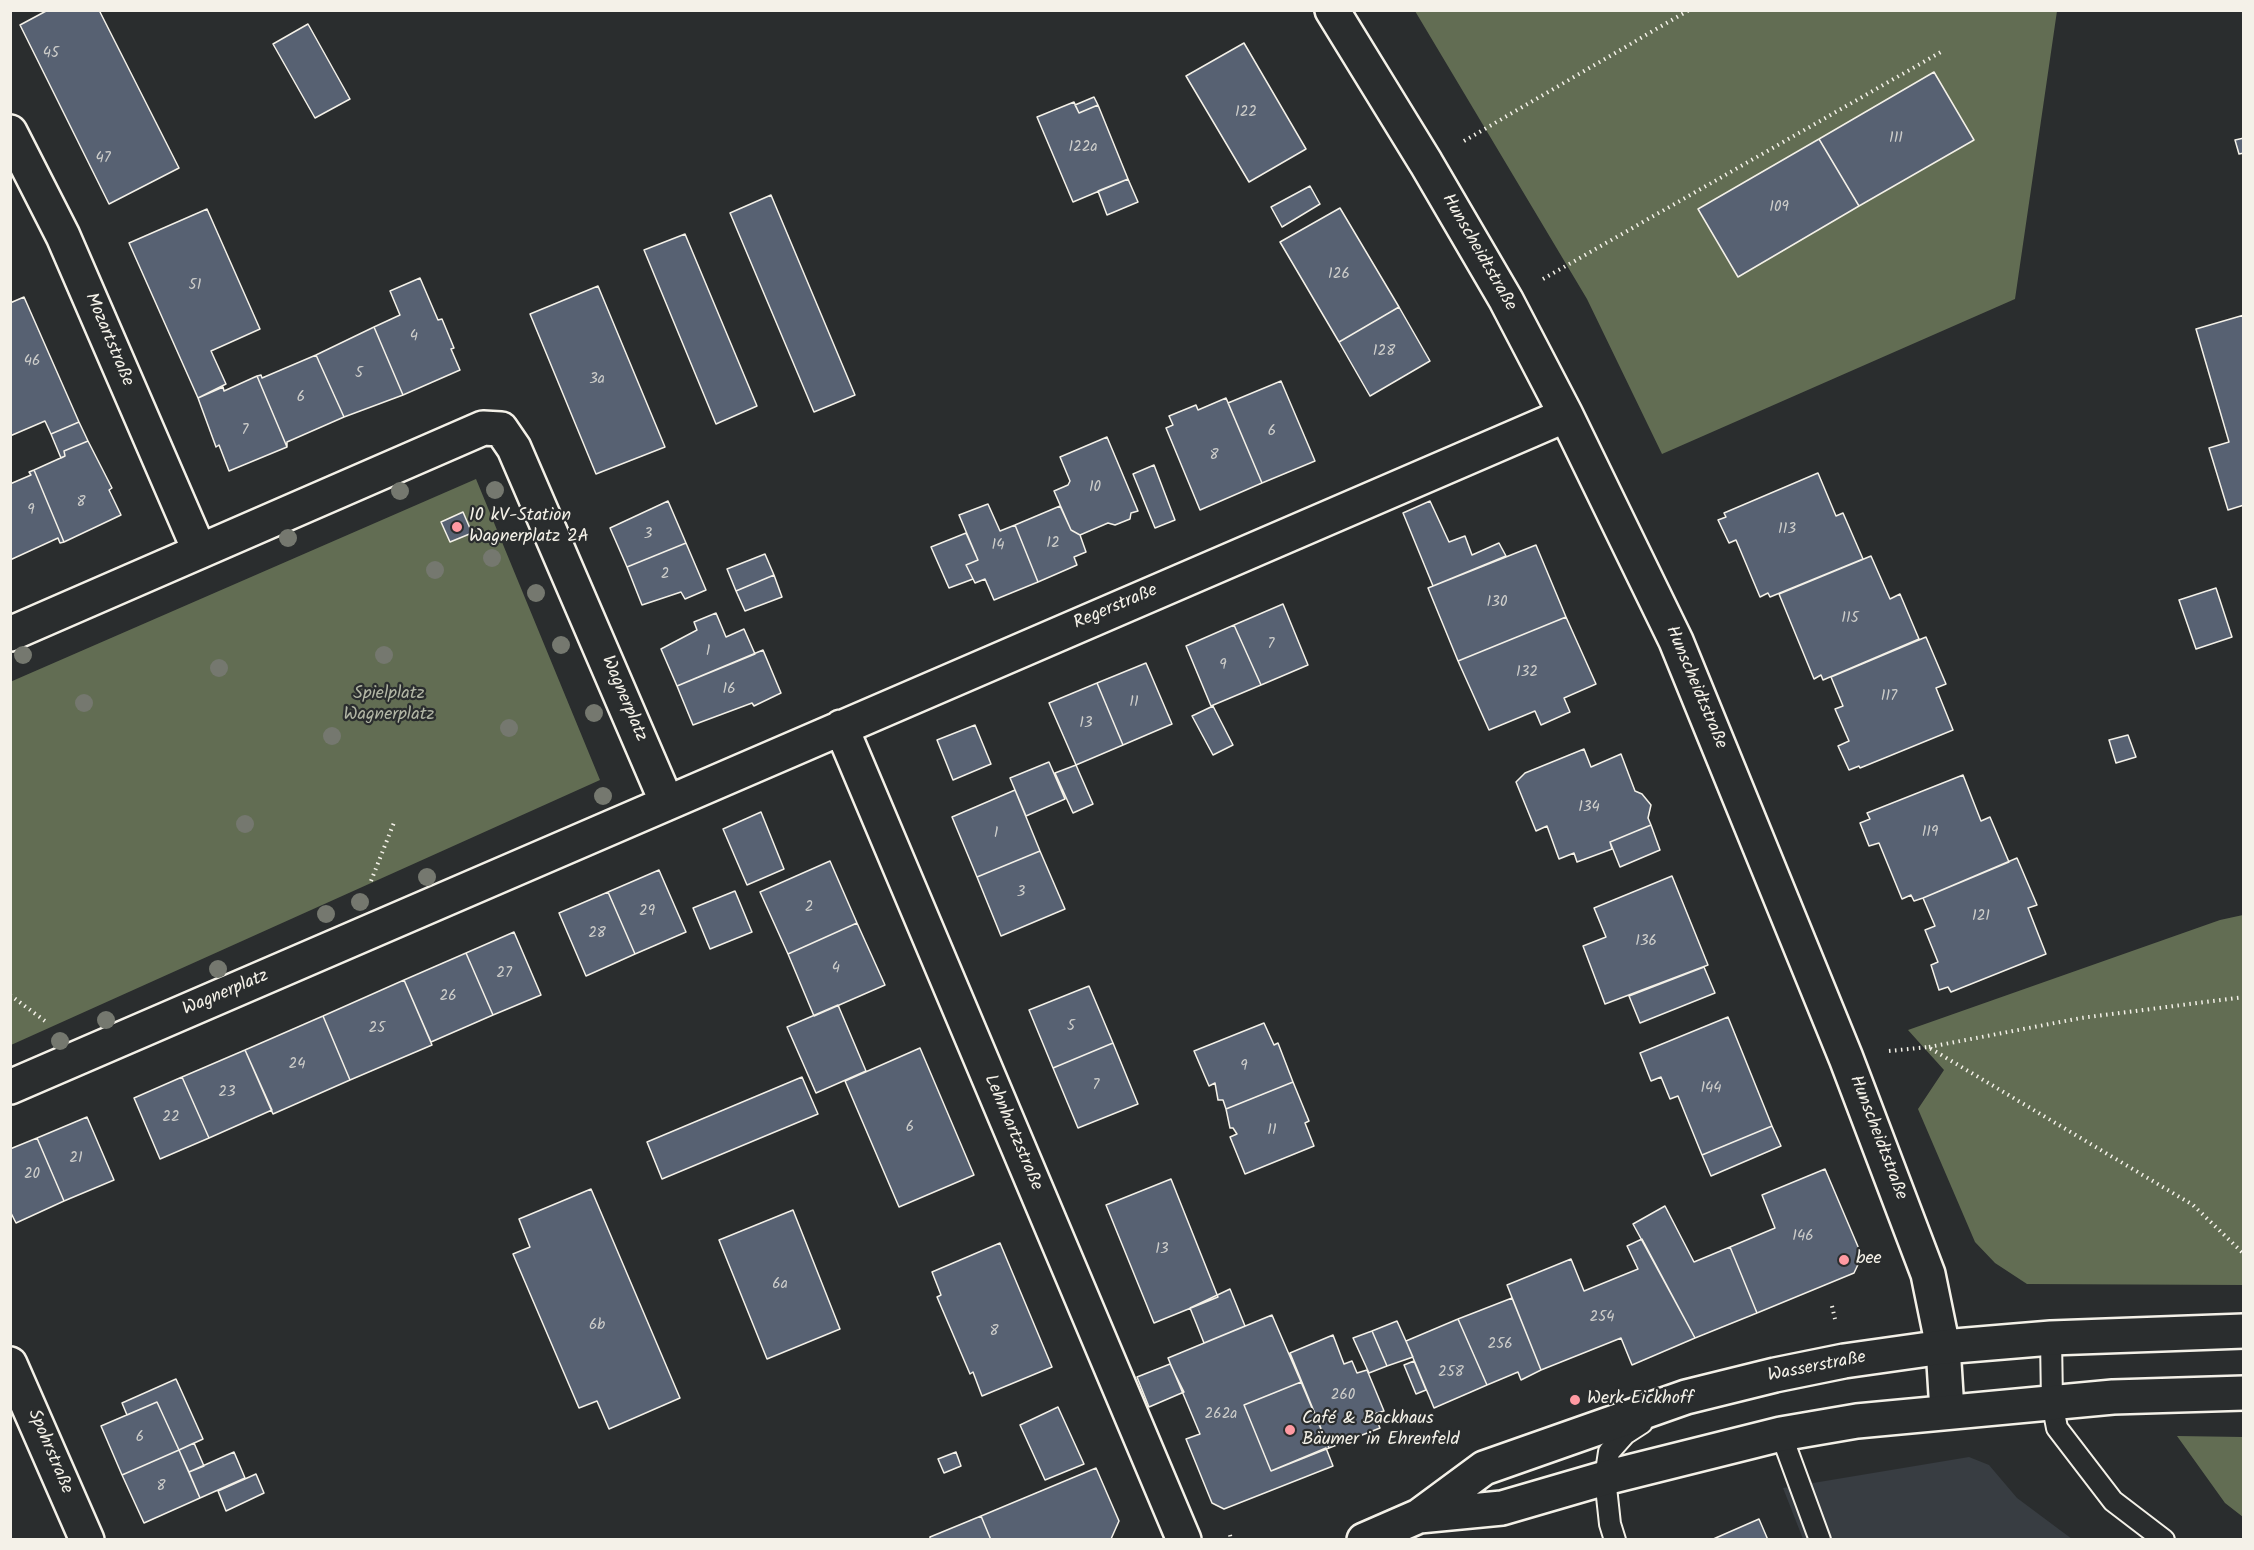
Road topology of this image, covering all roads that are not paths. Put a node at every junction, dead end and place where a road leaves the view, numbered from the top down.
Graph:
1 (1332, 10) edge
2 (10, 132) edge
3 (1566, 414) junction
4 (199, 550) junction
5 (10, 634) edge
6 (841, 727) junction
7 (667, 803) junction
8 (10, 1087) edge
9 (2244, 1331) edge
10 (2051, 1338) junction
11 (1943, 1347) junction
12 (10, 1364) edge
13 (2244, 1393) edge
14 (1686, 1397) junction
15 (2052, 1402) junction
16 (1947, 1411) junction
17 (1781, 1434) junction
18 (1605, 1478) junction
19 (1419, 1516) junction
20 (87, 1539) edge
21 (1184, 1539) edge
22 (1364, 1539) edge
23 (1615, 1539) edge
24 (1820, 1539) edge
25 (2164, 1539) edge

1 - 3 street, Hunscheidtstraße
2 - 4 street, Mozartstraße
3 - 6 street, Regerstraße
3 - 11 street, Hunscheidtstraße
4 - 5 street, Wagnerplatz
4 - 7 street, Wagnerplatz
6 - 7 street, Regerstraße
6 - 21 street, Lehnhartzstraße
7 - 8 street, Wagnerplatz
9 - 10 street, Wasserstraße
10 - 11 street, Wasserstraße
10 - 15 lane
11 - 14 street, Wasserstraße
11 - 16 street, Hunscheidtstraße
12 - 20 street, Spohrstraße
13 - 15 street, Wasserstraße
14 - 18 lane
14 - 19 street, Wasserstraße
15 - 16 street, Wasserstraße
15 - 25 lane
16 - 17 street, Wasserstraße
17 - 18 street, Wasserstraße
17 - 24 lane
18 - 19 street, Wasserstraße
18 - 23 lane
19 - 22 street, Wasserstraße

